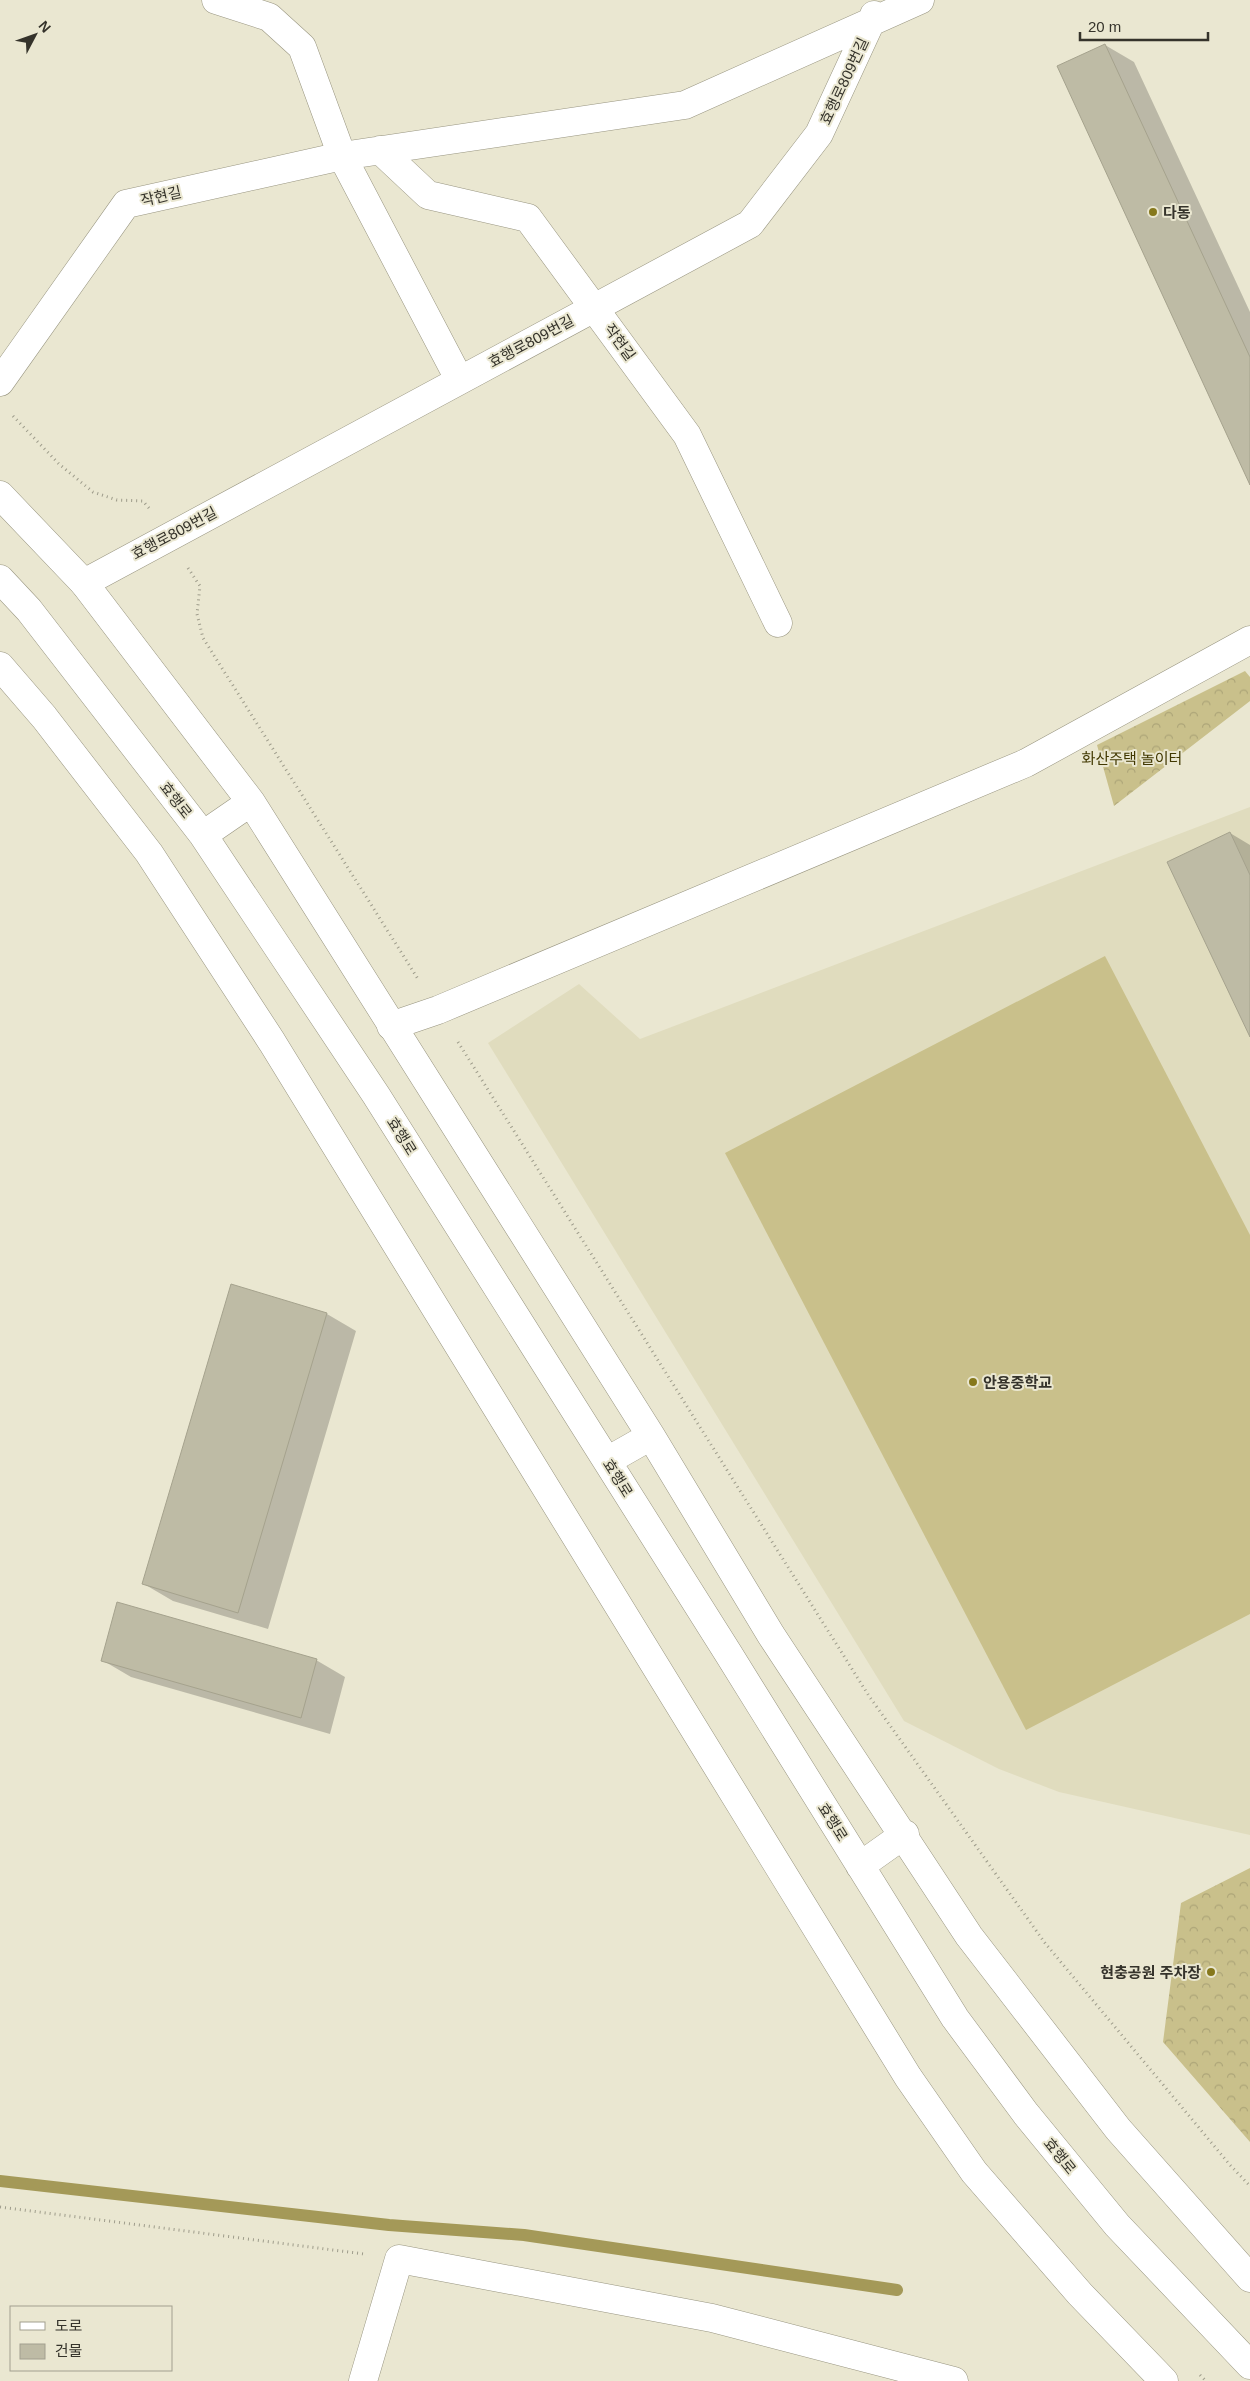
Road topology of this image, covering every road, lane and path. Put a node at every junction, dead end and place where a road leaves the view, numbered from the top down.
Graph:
1 (216, 0) edge
2 (920, 0) edge
3 (875, 11) edge
4 (380, 150) junction
5 (342, 156) junction
6 (594, 307) junction
7 (460, 379) junction
8 (0, 382) edge
9 (6, 410) dead end
10 (0, 494) edge
11 (167, 537) junction
12 (0, 579) edge
13 (84, 582) junction
14 (778, 623) dead end
15 (1250, 640) edge
16 (0, 666) edge
17 (250, 802) junction
18 (203, 835) junction
19 (438, 1010) junction
20 (391, 1026) junction
21 (651, 1436) junction
22 (607, 1461) junction
23 (905, 1834) junction
24 (860, 1866) junction
25 (1250, 2186) edge
26 (0, 2207) edge
27 (399, 2259) junction
28 (1250, 2278) edge
29 (1250, 2365) edge
30 (364, 2381) edge
31 (954, 2381) edge
32 (1164, 2381) edge

1 - 5 main road
2 - 3 main road, 작현길
3 - 4 main road, 작현길
3 - 6 main road, 효행로809번길
4 - 5 main road, 작현길
4 - 6 main road, 작현길
5 - 7 main road
5 - 8 main road, 작현길
6 - 7 main road, 효행로809번길
6 - 14 main road, 작현길
7 - 11 main road, 효행로809번길
9 - 11 path
10 - 13 main road
11 - 13 main road, 효행로809번길
11 - 19 path
12 - 18 main road, 효행로
13 - 17 main road
15 - 19 main road
16 - 32 main road
17 - 18 main road
17 - 20 main road
18 - 22 main road, 효행로
19 - 20 main road
19 - 25 path
20 - 21 main road
21 - 22 main road
21 - 23 main road
22 - 24 main road, 효행로
23 - 24 main road
23 - 28 main road
24 - 29 main road, 효행로
26 - 27 path
27 - 30 main road
27 - 31 main road

